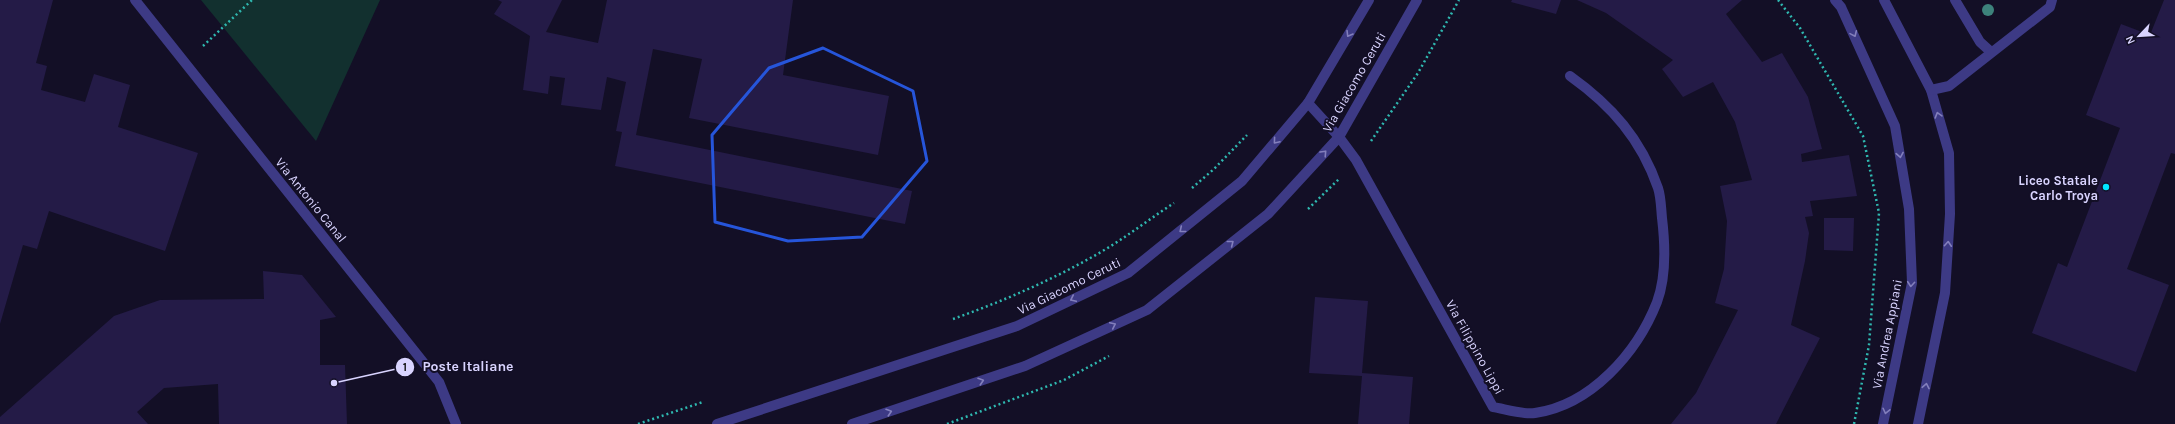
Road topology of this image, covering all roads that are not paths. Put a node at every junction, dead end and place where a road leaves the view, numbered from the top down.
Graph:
1 (135, 0) edge
2 (1369, 0) edge
3 (1417, 0) edge
4 (1835, 0) edge
5 (1884, 0) edge
6 (1955, 0) edge
7 (2052, 0) edge
8 (1991, 52) junction
9 (1570, 76) dead end
10 (1931, 90) junction
11 (1308, 103) junction
12 (1339, 137) junction
13 (456, 424) edge
14 (717, 424) edge
15 (852, 424) edge
16 (1883, 424) edge
17 (1918, 424) edge

1 - 13 street, Via Antonio Canal
2 -> 11 street, Via Giacomo Ceruti
3 - 12 street, Via Giacomo Ceruti
4 -> 16 street, Via Andrea Appiani
5 - 10 street
6 - 8 street
7 - 8 street
8 - 10 street
9 - 12 street, Via Filippino Lippi
17 -> 10 street
11 - 12 street, Via Filippino Lippi
11 -> 14 street, Via Giacomo Ceruti
15 -> 12 street, Via Giacomo Ceruti

